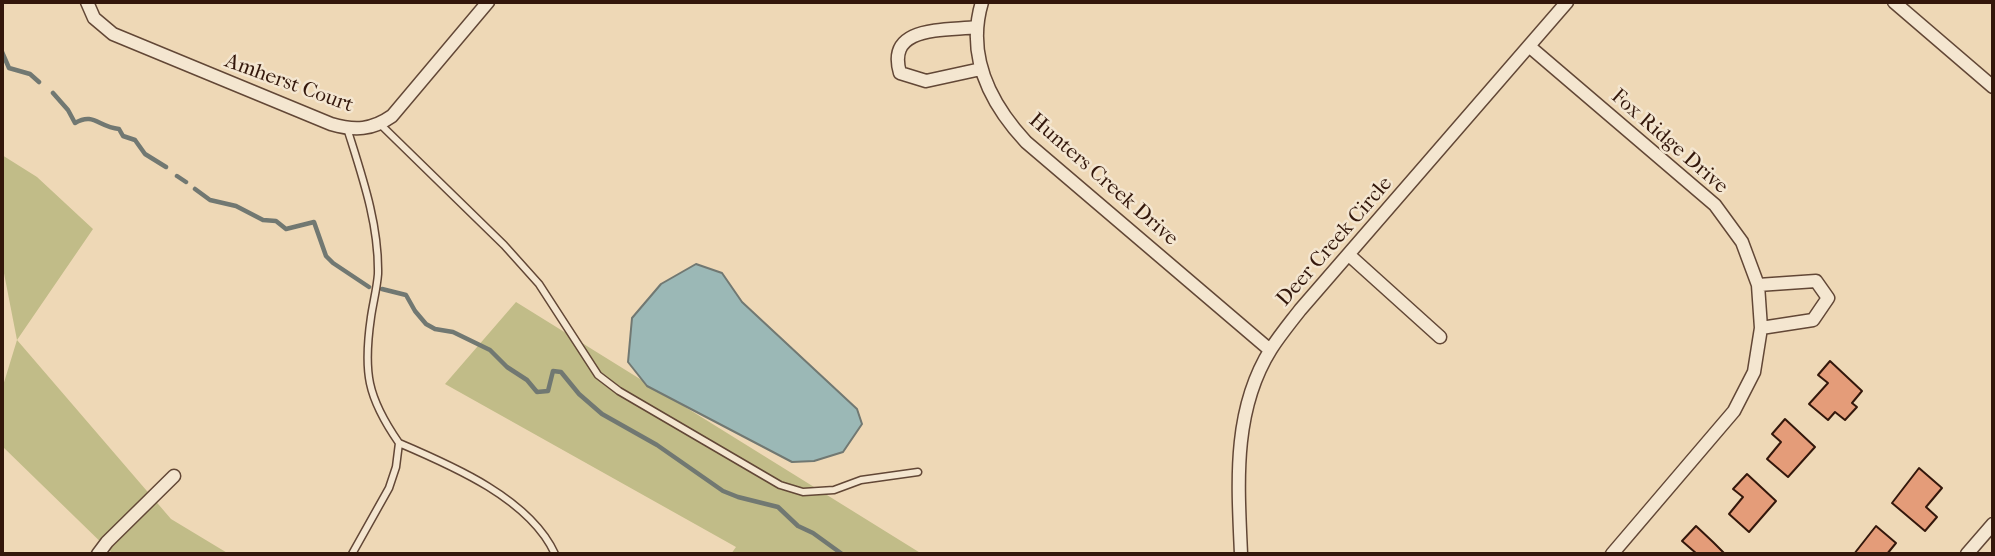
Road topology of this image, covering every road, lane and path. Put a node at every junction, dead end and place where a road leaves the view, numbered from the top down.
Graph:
1 (88, 2) edge
2 (488, 2) edge
3 (982, 2) edge
4 (1567, 2) edge
5 (1894, 2) edge
6 (977, 27) junction
7 (1530, 47) junction
8 (981, 69) junction
9 (1993, 87) edge
10 (380, 124) junction
11 (346, 128) junction
12 (1349, 255) junction
13 (1758, 285) junction
14 (1761, 328) junction
15 (1440, 337) dead end
16 (1270, 350) junction
17 (400, 443) junction
18 (918, 472) dead end
19 (174, 477) dead end
20 (1993, 524) edge
21 (98, 554) edge
22 (352, 554) edge
23 (555, 554) edge
24 (1241, 554) edge
25 (1612, 554) edge
26 (1967, 554) edge

1 - 11 street, Amherst Court
2 - 10 street
3 - 6 street, Hunters Creek Drive
4 - 7 street, Deer Creek Circle
5 - 9 street
6 - 8 street, Hunters Creek Drive
6 - 8 street
7 - 12 street, Deer Creek Circle
7 - 13 street, Fox Ridge Drive
8 - 16 street, Hunters Creek Drive
10 - 11 street, Amherst Court
10 - 18 lane
11 - 17 lane
12 - 15 street
12 - 16 street, Deer Creek Circle
13 - 14 street, Fox Ridge Drive
13 - 14 street
14 - 25 street, Fox Ridge Drive
16 - 24 street, Deer Creek Circle
17 - 22 lane
17 - 23 lane
19 - 21 street
20 - 26 street

